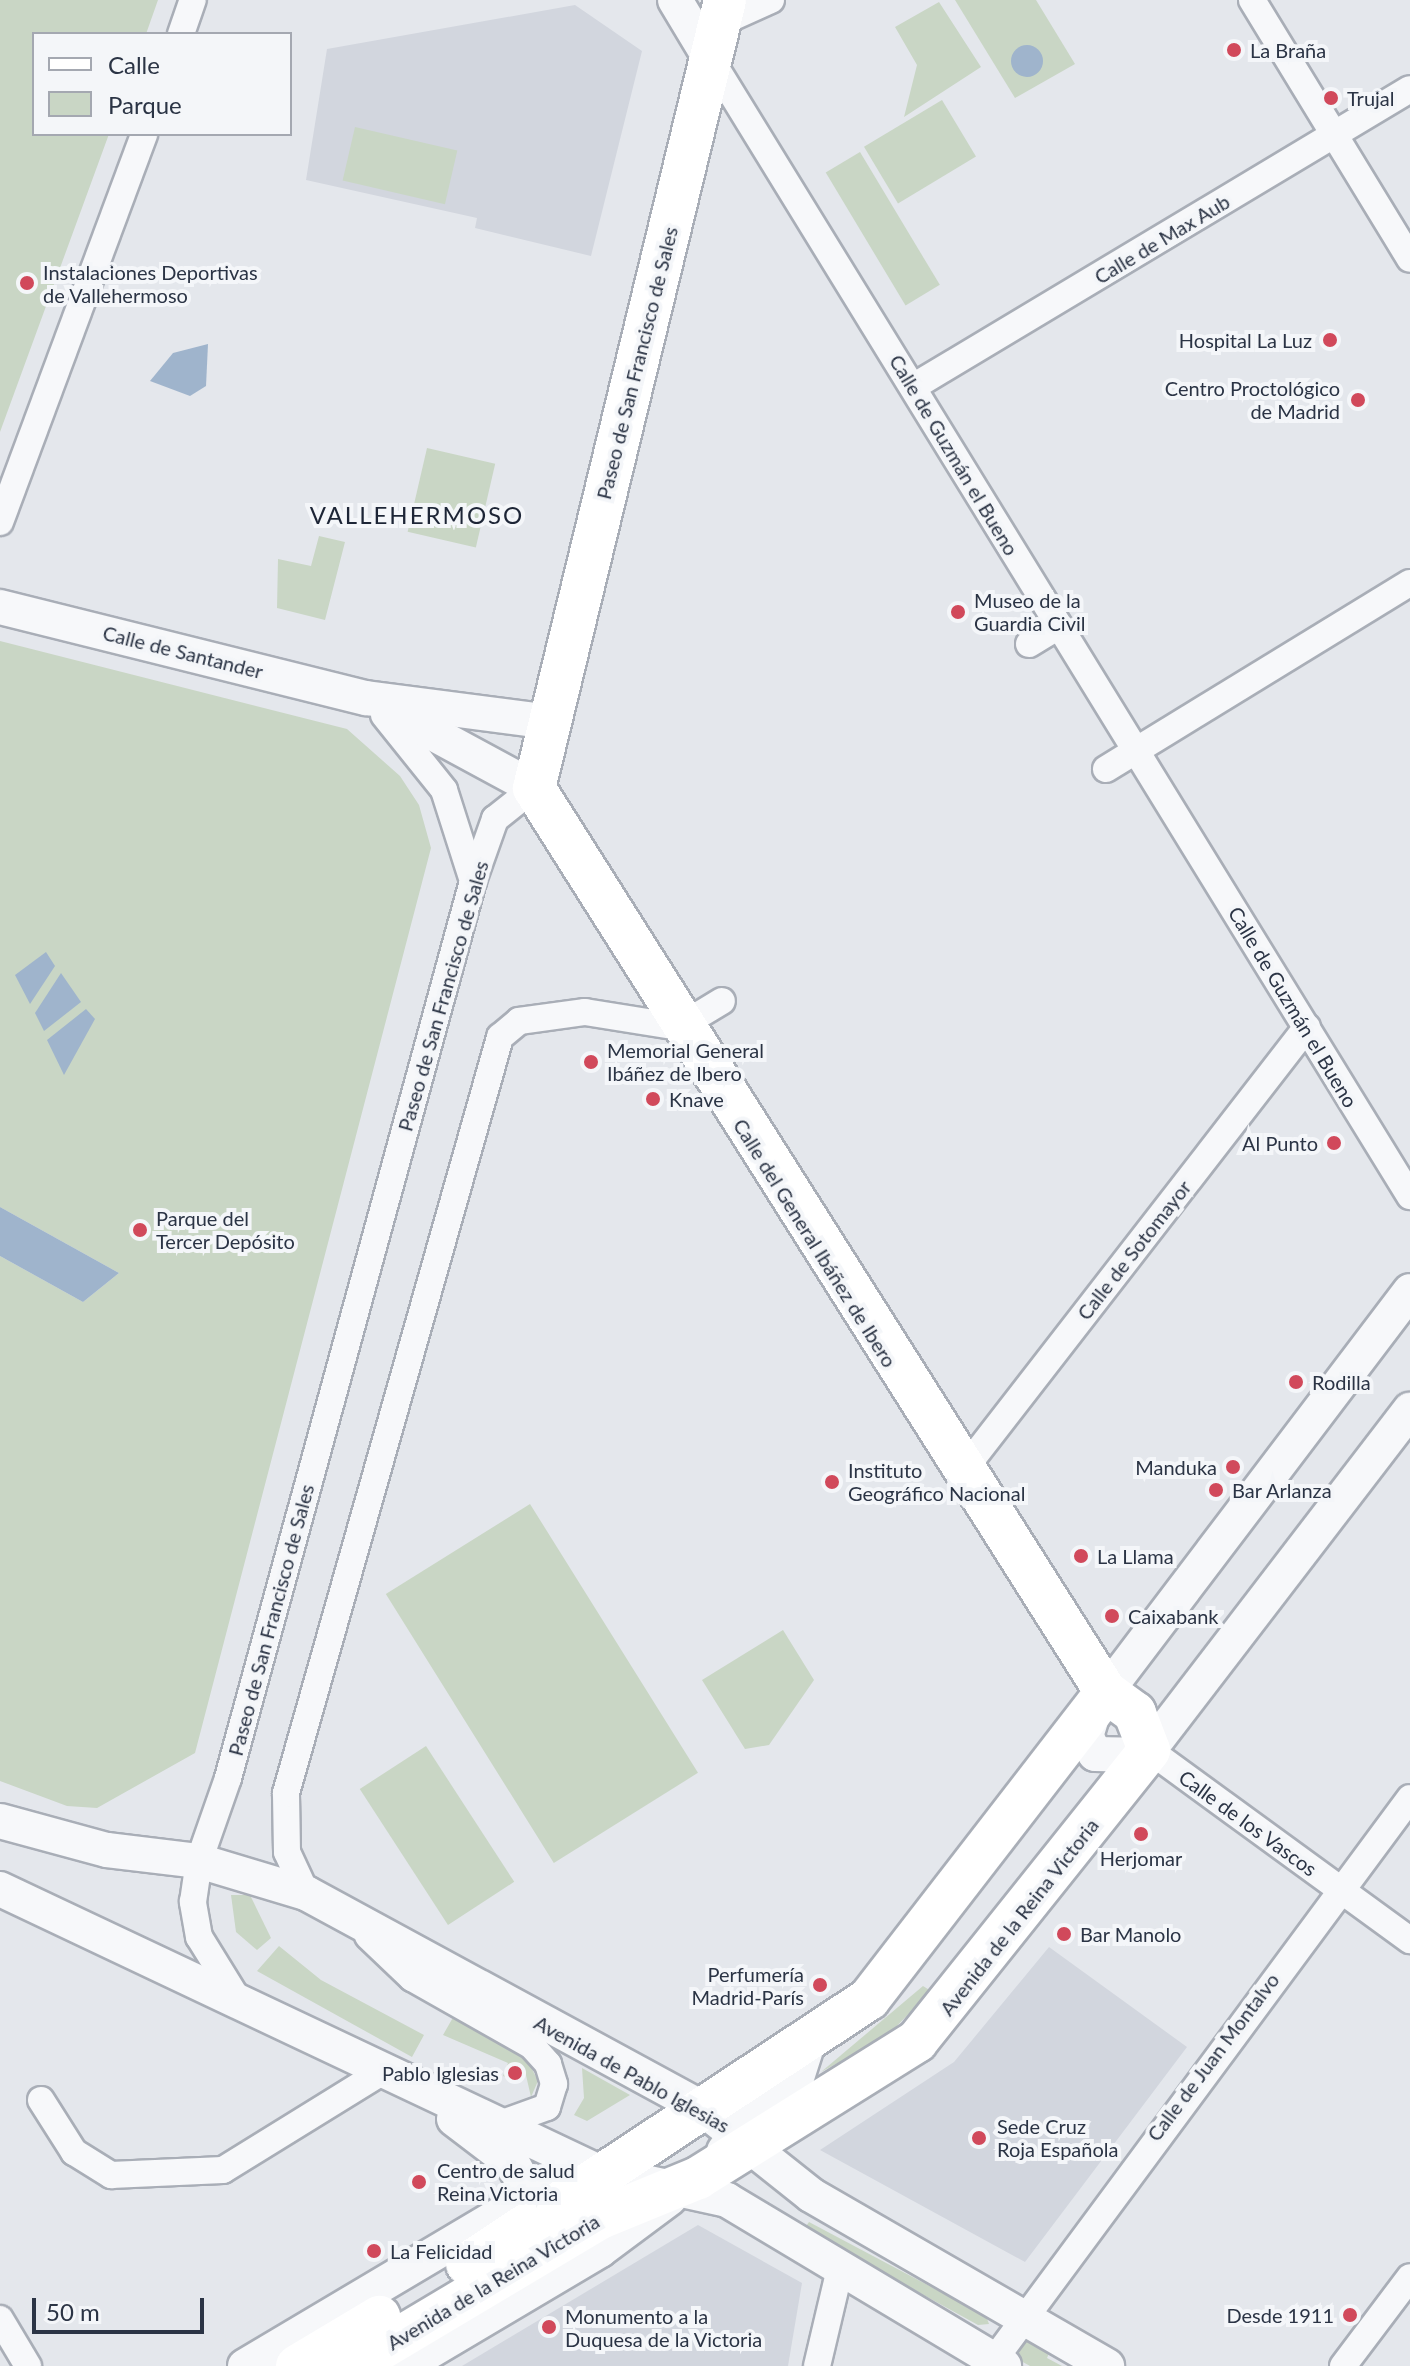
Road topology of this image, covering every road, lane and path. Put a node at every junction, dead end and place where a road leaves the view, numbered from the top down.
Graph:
1 (193, 0) edge
2 (675, 0) edge
3 (771, 0) edge
4 (1252, 0) edge
5 (719, 28) edge
6 (182, 32) edge
7 (1410, 89) edge
8 (1334, 135) junction
9 (143, 136) edge
10 (1410, 259) edge
11 (913, 387) junction
12 (0, 522) edge
13 (1410, 583) edge
14 (0, 607) edge
15 (1059, 626) junction
16 (1029, 644) dead end
17 (366, 698) junction
18 (551, 722) junction
19 (1135, 752) junction
20 (1106, 769) dead end
21 (534, 788) junction
22 (473, 881) junction
23 (722, 1001) dead end
24 (679, 1027) junction
25 (1307, 1027) junction
26 (1410, 1196) edge
27 (1410, 1291) edge
28 (1410, 1410) edge
29 (962, 1472) junction
30 (1100, 1700) junction
31 (1148, 1753) junction
32 (1410, 1798) edge
33 (0, 1821) edge
34 (199, 1861) junction
35 (0, 1889) edge
36 (1341, 1890) junction
37 (306, 1893) junction
38 (352, 1921) junction
39 (1410, 1940) edge
40 (235, 1995) junction
41 (385, 2070) junction
42 (41, 2100) dead end
43 (500, 2124) junction
44 (731, 2128) junction
45 (599, 2172) junction
46 (708, 2185) junction
47 (515, 2207) junction
48 (840, 2269) junction
49 (1410, 2277) edge
50 (1021, 2316) junction
51 (0, 2319) edge
52 (999, 2363) edge
53 (28, 2366) edge
54 (245, 2366) edge
55 (297, 2366) edge
56 (352, 2366) edge
57 (405, 2366) edge
58 (817, 2366) edge
59 (1107, 2366) edge
60 (1343, 2366) edge

1 - 6 street
2 - 5 street, Calle de Guzmán el Bueno
3 - 5 street
4 - 8 street
5 - 11 street, Calle de Guzmán el Bueno
5 - 18 main road, Paseo de San Francisco de Sales
7 - 8 street, Calle de Max Aub
8 - 10 street
8 - 11 street, Calle de Max Aub
9 - 12 street
11 - 15 street, Calle de Guzmán el Bueno
13 - 19 street
14 - 17 street, Calle de Santander
15 - 16 street
15 - 19 street, Calle de Guzmán el Bueno
17 - 18 street, Calle de Santander
17 - 21 street, Calle de Santander
17 - 22 street
18 - 21 main road, Paseo de San Francisco de Sales
19 - 20 street
19 - 25 street, Calle de Guzmán el Bueno
21 - 22 street, Paseo de San Francisco de Sales
21 - 24 main road, Calle del General Ibáñez de Ibero
22 - 34 street, Paseo de San Francisco de Sales
23 - 24 street
24 - 29 main road, Calle del General Ibáñez de Ibero
24 - 37 street
25 - 26 street, Calle de Guzmán el Bueno
25 - 29 street, Calle de Sotomayor
27 - 30 street, Avenida de la Reina Victoria
28 - 31 street, Avenida de la Reina Victoria
29 - 30 main road, Calle del General Ibáñez de Ibero
30 - 31 main road
30 - 31 street
30 - 44 main road, Avenida de la Reina Victoria
31 - 36 street, Calle de los Vascos
31 - 44 main road, Avenida de la Reina Victoria
32 - 36 street, Calle de Juan Montalvo
33 - 34 street, Avenida de Pablo Iglesias
34 - 37 street, Avenida de Pablo Iglesias
34 - 40 street, Paseo de San Francisco de Sales
35 - 40 street
36 - 39 street, Calle de los Vascos
36 - 50 street, Calle de Juan Montalvo
37 - 38 street, Avenida de Pablo Iglesias
38 - 43 street, Avenida de Pablo Iglesias
38 - 44 street, Avenida de Pablo Iglesias
40 - 41 street
41 - 42 street
41 - 43 street
41 - 47 street
43 - 45 street
44 - 45 main road, Avenida de la Reina Victoria
44 - 46 main road, Avenida de la Reina Victoria
44 - 50 street, Avenida de Pablo Iglesias
45 - 46 street
45 - 47 street, Avenida de la Reina Victoria
45 - 55 main road, Avenida de la Reina Victoria
46 - 48 street
46 - 56 main road, Avenida de la Reina Victoria
46 - 57 street, Avenida de la Reina Victoria
47 - 54 street, Avenida de la Reina Victoria
48 - 52 street
48 - 58 street
49 - 60 street
50 - 52 street, Calle de Juan Montalvo
50 - 59 street, Avenida de Pablo Iglesias
51 - 53 street

